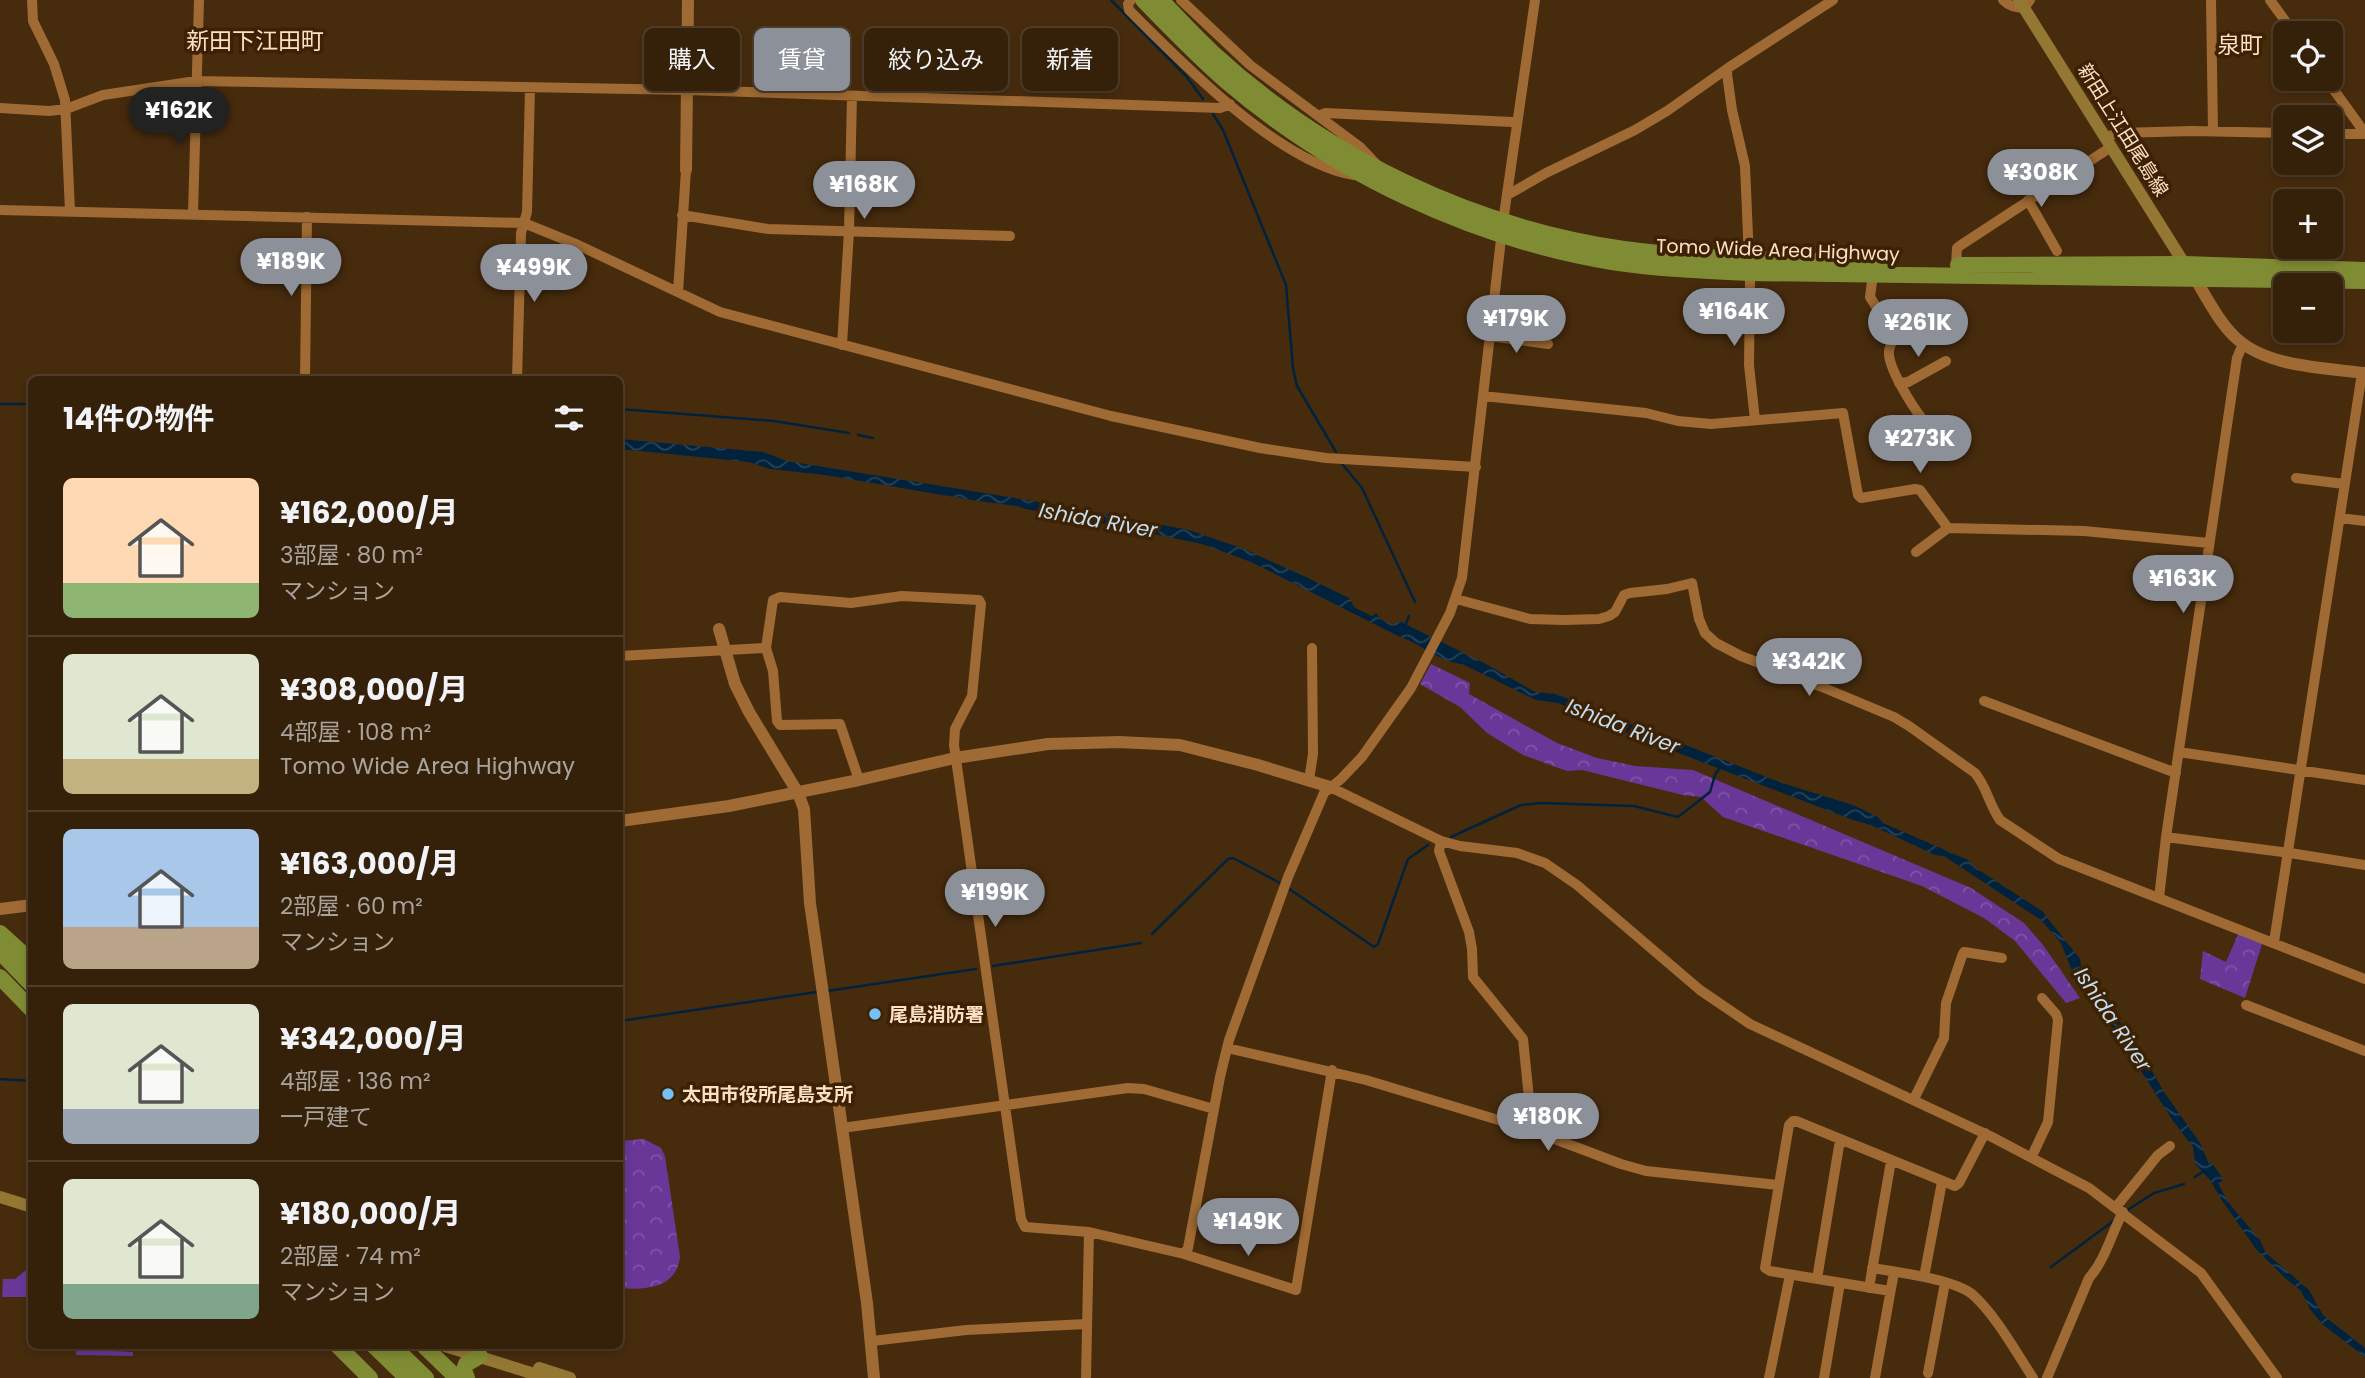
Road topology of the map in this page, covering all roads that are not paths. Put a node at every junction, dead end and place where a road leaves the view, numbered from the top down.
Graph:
1 (32, 0) edge
2 (199, 0) edge
3 (688, 0) edge
4 (1131, 0) edge
5 (1143, 0) edge
6 (1161, 0) edge
7 (1181, 0) edge
8 (1535, 0) edge
9 (2003, 0) edge
10 (2211, 0) edge
11 (2270, 0) edge
12 (1827, 2) edge
13 (2024, 3) edge
14 (2285, 21) edge
15 (688, 28) edge
16 (1180, 28) junction
17 (1728, 68) junction
18 (196, 81) junction
19 (530, 88) junction
20 (644, 89) edge
21 (687, 91) edge
22 (714, 91) edge
23 (2335, 91) edge
24 (852, 96) junction
25 (1230, 104) junction
26 (0, 108) edge
27 (66, 109) junction
28 (1318, 116) junction
29 (1517, 125) junction
30 (2213, 131) junction
31 (2273, 133) edge
32 (2343, 134) edge
33 (2365, 134) edge
34 (2108, 142) junction
35 (686, 170) joint
36 (1375, 173) junction
37 (1507, 193) junction
38 (2028, 200) junction
39 (0, 210) edge
40 (69, 211) junction
41 (193, 214) junction
42 (682, 215) junction
43 (307, 217) junction
44 (524, 223) junction
45 (1502, 228) junction
46 (849, 231) junction
47 (1010, 236) dead end
48 (2057, 251) dead end
49 (2185, 264) junction
50 (1956, 265) junction
51 (1749, 266) junction
52 (2365, 270) edge
53 (1873, 274) junction
54 (2196, 279) junction
55 (2365, 281) edge
56 (678, 292) junction
57 (1489, 336) junction
58 (1548, 344) dead end
59 (2243, 344) junction
60 (842, 345) junction
61 (1946, 360) dead end
62 (2363, 373) edge
63 (305, 376) edge
64 (517, 376) edge
65 (1899, 383) junction
66 (1483, 396) junction
67 (1923, 419) dead end
68 (1755, 420) junction
69 (1476, 467) junction
70 (2296, 478) dead end
71 (2344, 484) junction
72 (2340, 517) junction
73 (2365, 521) edge
74 (1948, 528) junction
75 (2209, 543) junction
76 (1916, 552) dead end
77 (1456, 599) junction
78 (719, 629) dead end
79 (766, 648) junction
80 (1312, 648) dead end
81 (724, 650) junction
82 (623, 656) edge
83 (1984, 701) dead end
84 (2179, 752) junction
85 (955, 758) junction
86 (2302, 771) junction
87 (2176, 773) junction
88 (859, 780) junction
89 (1309, 780) junction
90 (2365, 780) edge
91 (1330, 787) junction
92 (798, 793) junction
93 (623, 821) edge
94 (2166, 837) junction
95 (1441, 841) junction
96 (2290, 853) junction
97 (2365, 865) edge
98 (2159, 898) junction
99 (28, 906) edge
100 (0, 909) edge
101 (0, 933) edge
102 (2274, 942) junction
103 (0, 952) edge
104 (28, 958) edge
105 (2003, 958) dead end
106 (0, 977) edge
107 (2365, 979) edge
108 (28, 981) edge
109 (2042, 998) dead end
110 (2246, 1005) dead end
111 (28, 1008) edge
112 (1227, 1048) junction
113 (2365, 1051) edge
114 (1332, 1070) junction
115 (1913, 1099) junction
116 (1004, 1104) junction
117 (1214, 1109) junction
118 (842, 1128) junction
119 (1528, 1129) junction
120 (1984, 1133) junction
121 (1840, 1140) junction
122 (2170, 1146) dead end
123 (2032, 1156) junction
124 (1891, 1161) junction
125 (1942, 1182) junction
126 (1778, 1185) junction
127 (0, 1197) edge
128 (28, 1206) edge
129 (2120, 1210) junction
130 (1089, 1233) junction
131 (1184, 1254) junction
132 (1872, 1268) junction
133 (1894, 1272) junction
134 (1790, 1275) junction
135 (1924, 1277) junction
136 (1816, 1279) junction
137 (1840, 1283) junction
138 (1945, 1283) junction
139 (1869, 1288) junction
140 (1890, 1292) junction
141 (1086, 1324) junction
142 (872, 1341) junction
143 (341, 1349) edge
144 (348, 1349) edge
145 (377, 1349) edge
146 (396, 1349) edge
147 (427, 1349) edge
148 (476, 1351) edge
149 (1928, 1373) dead end
150 (403, 1374) edge
151 (372, 1378) edge
152 (426, 1378) edge
153 (457, 1378) edge
154 (467, 1378) edge
155 (547, 1378) edge
156 (570, 1378) edge
157 (874, 1378) edge
158 (1086, 1378) edge
159 (1769, 1378) edge
160 (1824, 1378) edge
161 (1875, 1378) edge
162 (2033, 1378) edge
163 (2047, 1378) edge
164 (2277, 1378) edge

1 - 27 street
2 - 18 street
3 - 15 street
4 - 25 street
5 - 16 highway, Tomo Wide Area Highway
6 - 16 highway, Tomo Wide Area Highway
7 - 28 street
8 - 29 street
9 - 13 street
10 - 30 street
11 - 14 street
12 - 17 street
13 - 34 main road, 新田上江田尾島線
16 - 36 highway, Tomo Wide Area Highway
17 - 37 street
17 - 51 street
18 - 19 street
18 - 27 street
18 - 41 street
19 - 20 street
19 - 44 street
21 - 35 street
22 - 24 street
23 - 33 street
24 - 25 street
24 - 46 street
25 - 36 street
26 - 27 street
27 - 40 street
28 - 29 street
28 - 36 street
29 - 37 street
30 - 31 street
30 - 34 street
32 - 33 street
34 - 38 street
34 - 49 main road, 新田上江田尾島線
35 - 42 street
36 - 45 highway, Tomo Wide Area Highway
37 - 45 street
38 - 48 street
38 - 50 street
39 - 40 street
40 - 41 street
41 - 43 street
42 - 46 street
42 - 56 street
43 - 44 street
43 - 63 street
44 - 56 street
44 - 64 street
45 - 51 highway, Tomo Wide Area Highway
45 - 57 street
46 - 47 street
46 - 60 street
49 - 50 highway, Tomo Wide Area Highway
49 - 52 highway, Tomo Wide Area Highway
49 - 54 main road, 新田上江田尾島線
50 - 51 highway, Tomo Wide Area Highway
51 - 53 highway, Tomo Wide Area Highway
51 - 68 street
53 - 54 highway, Tomo Wide Area Highway
53 - 65 street
54 - 55 highway, Tomo Wide Area Highway
54 - 59 street
56 - 60 street
57 - 58 street
57 - 66 street
59 - 62 street
59 - 75 street
60 - 69 street
61 - 65 street
62 - 71 street
65 - 67 street
66 - 68 street
66 - 69 street
68 - 74 street
69 - 77 street
70 - 71 street
71 - 72 street
72 - 73 street
72 - 86 street
74 - 75 street
74 - 76 street
75 - 84 street
77 - 91 street
77 - 98 street
78 - 81 street
79 - 81 street
79 - 85 street
79 - 88 street
80 - 89 street
81 - 82 street
81 - 92 street
83 - 87 street
84 - 86 street
84 - 87 street
85 - 88 street
85 - 89 street
85 - 116 street
86 - 90 street
86 - 96 street
87 - 94 street
88 - 92 street
89 - 91 street
91 - 95 street
91 - 112 street
92 - 93 street
92 - 118 street
94 - 96 street
94 - 98 street
95 - 115 street
95 - 119 street
96 - 97 street
96 - 102 street
98 - 102 street
99 - 100 street
101 - 104 highway
102 - 107 street
103 - 108 highway
105 - 115 street
106 - 111 highway
109 - 123 street
110 - 113 street
112 - 114 street
112 - 117 street
114 - 119 street
114 - 131 street
115 - 120 street
116 - 117 street
116 - 118 street
116 - 130 street
117 - 131 street
118 - 142 street
119 - 126 street
120 - 123 street
120 - 125 street
121 - 124 street
121 - 126 street
121 - 136 street
122 - 129 street
123 - 129 street
124 - 125 street
124 - 132 street
125 - 135 street
126 - 134 street
127 - 128 main road
129 - 163 street
129 - 164 street
130 - 131 street
130 - 141 street
132 - 133 street
132 - 139 street
133 - 135 street
133 - 140 street
134 - 136 street
134 - 159 street
135 - 138 street
136 - 137 street
137 - 139 street
137 - 160 street
138 - 149 street
138 - 162 street
139 - 140 street
140 - 161 street
141 - 142 street
141 - 158 street
142 - 157 street
143 - 151 highway
144 - 151 highway
145 - 150 highway
146 - 152 highway
147 - 153 highway
148 - 154 highway
148 - 155 main road
148 - 156 main road

